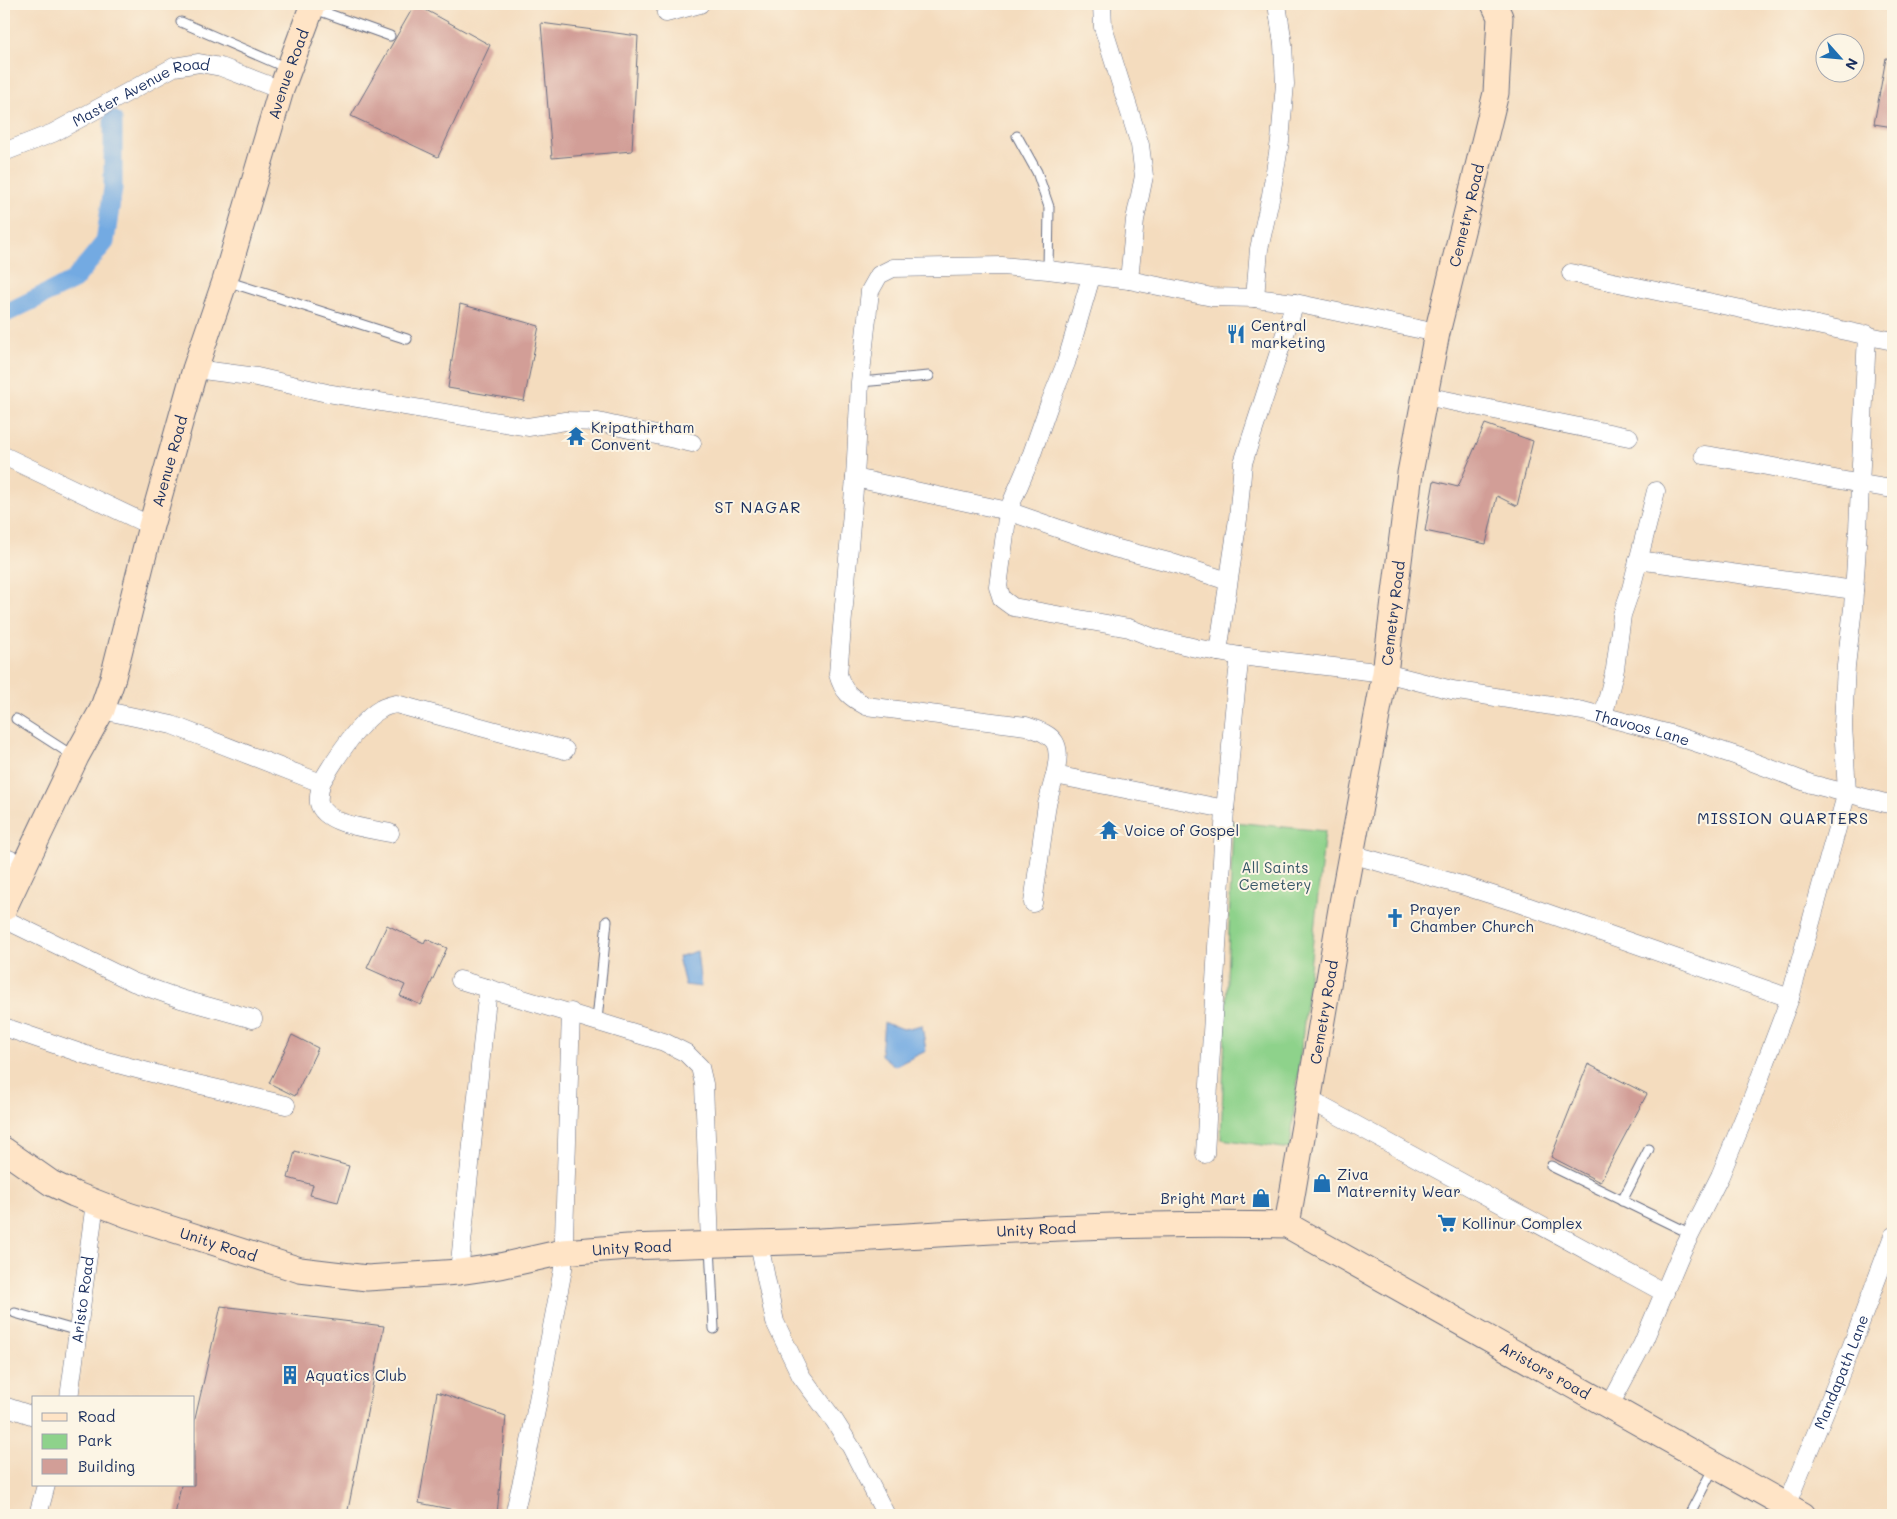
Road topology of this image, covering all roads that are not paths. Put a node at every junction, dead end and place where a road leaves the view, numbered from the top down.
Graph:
1 (700, 4) edge
2 (1102, 4) edge
3 (1278, 4) edge
4 (1494, 4) edge
5 (312, 6) edge
6 (666, 13) dead end
7 (181, 22) dead end
8 (390, 36) dead end
9 (285, 79) junction
10 (1017, 136) dead end
11 (4, 152) edge
12 (1048, 270) junction
13 (1571, 273) dead end
14 (1091, 276) junction
15 (1129, 280) junction
16 (225, 281) junction
17 (1255, 298) junction
18 (1295, 303) junction
19 (1438, 333) junction
20 (1867, 334) junction
21 (407, 339) dead end
22 (1893, 341) edge
23 (195, 369) junction
24 (929, 376) dead end
25 (860, 382) junction
26 (1425, 396) junction
27 (1629, 437) dead end
28 (692, 443) dead end
29 (1704, 454) dead end
30 (4, 456) edge
31 (855, 478) junction
32 (1860, 485) junction
33 (1893, 489) edge
34 (1656, 491) dead end
35 (1008, 511) junction
36 (151, 526) junction
37 (1638, 560) junction
38 (1228, 581) junction
39 (1854, 590) junction
40 (1218, 652) junction
41 (1240, 656) junction
42 (1385, 672) junction
43 (102, 710) junction
44 (1604, 717) junction
45 (16, 720) dead end
46 (565, 750) dead end
47 (76, 757) junction
48 (1055, 775) junction
49 (321, 783) junction
50 (1847, 792) junction
51 (1893, 805) edge
52 (1225, 809) junction
53 (390, 833) dead end
54 (1351, 854) junction
55 (14, 861) edge
56 (1033, 903) dead end
57 (4, 908) edge
58 (4, 919) edge
59 (607, 921) dead end
60 (460, 980) dead end
61 (488, 988) junction
62 (1790, 998) junction
63 (571, 1012) junction
64 (253, 1019) dead end
65 (597, 1020) junction
66 (4, 1028) edge
67 (1310, 1100) junction
68 (286, 1105) dead end
69 (1648, 1148) dead end
70 (4, 1150) edge
71 (1205, 1154) dead end
72 (1551, 1166) dead end
73 (1622, 1201) junction
74 (95, 1203) junction
75 (1287, 1225) junction
76 (1691, 1234) junction
77 (1893, 1236) edge
78 (710, 1244) junction
79 (759, 1244) junction
80 (563, 1252) junction
81 (459, 1272) junction
82 (1665, 1293) junction
83 (15, 1313) dead end
84 (714, 1330) dead end
85 (78, 1331) junction
86 (69, 1396) edge
87 (4, 1406) edge
88 (1609, 1407) junction
89 (32, 1415) edge
90 (1715, 1466) junction
91 (46, 1486) edge
92 (1795, 1510) edge
93 (38, 1515) edge
94 (514, 1515) edge
95 (886, 1515) edge
96 (1689, 1515) edge

1 - 6 street
2 - 15 street
3 - 17 street
4 - 19 street, Cemetry Road
5 - 8 lane
5 - 9 street, Avenue Road
7 - 9 lane
9 - 11 street, Master Avenue Road
9 - 16 street, Avenue Road
10 - 12 lane
12 - 14 street
12 - 25 street
13 - 20 street
14 - 15 street
14 - 35 street, Thavoos Lane
15 - 17 street
16 - 21 lane
16 - 23 street, Avenue Road
17 - 18 street
18 - 19 street
18 - 38 street
19 - 26 street, Cemetry Road
20 - 22 street
20 - 32 street
23 - 28 street
23 - 36 street, Avenue Road
24 - 25 lane
25 - 31 street
26 - 27 street
26 - 42 street, Cemetry Road
29 - 32 street
30 - 36 street
31 - 35 street
31 - 48 street
32 - 33 street
32 - 39 street
34 - 37 street
35 - 38 street
35 - 40 street, Thavoos Lane
36 - 43 street, Avenue Road
37 - 39 street
37 - 44 street
38 - 40 street
39 - 50 street
40 - 41 street, Thavoos Lane
41 - 42 street, Thavoos Lane
41 - 52 street
42 - 44 street, Thavoos Lane
42 - 54 street, Cemetry Road
43 - 47 street, Avenue Road
43 - 49 street
44 - 50 street, Thavoos Lane
45 - 47 lane
46 - 49 street
47 - 55 street, Avenue Road
48 - 52 street
48 - 56 street
49 - 53 street
50 - 51 street, Thavoos Lane
50 - 62 street
52 - 71 street
54 - 62 street
54 - 67 street, Cemetry Road
55 - 57 street, Avenue Road
58 - 64 street
59 - 65 lane
60 - 61 street
61 - 63 street
61 - 81 street
62 - 76 street
63 - 65 street
63 - 80 street
65 - 78 street
66 - 68 street
67 - 75 street, Cemetry Road
67 - 82 street
69 - 73 lane
70 - 74 street, Unity Road
72 - 73 lane
73 - 76 lane
74 - 81 street, Unity Road
74 - 85 street, Aristo Road
75 - 79 street, Unity Road
75 - 88 street, Aristors road
76 - 82 street
77 - 92 street, Mandapath Lane
78 - 79 street, Unity Road
78 - 80 street, Unity Road
78 - 84 lane
79 - 95 street
80 - 81 street, Unity Road
80 - 94 street
82 - 88 street
83 - 85 lane
85 - 86 street, Aristo Road
87 - 89 street
88 - 90 street, Aristors road
90 - 92 street, Aristors road
90 - 96 lane
91 - 93 street

